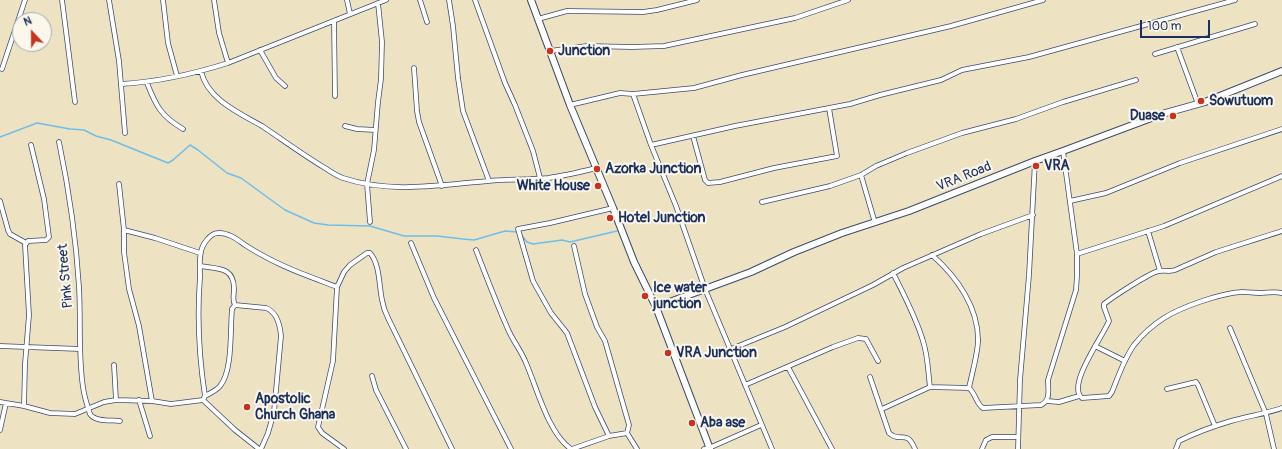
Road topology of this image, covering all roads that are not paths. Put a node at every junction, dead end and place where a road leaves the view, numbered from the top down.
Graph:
1 (25, 0) edge
2 (62, 0) edge
3 (109, 0) edge
4 (163, 0) edge
5 (214, 0) edge
6 (347, 0) edge
7 (386, 0) edge
8 (420, 0) edge
9 (449, 0) edge
10 (475, 0) edge
11 (531, 0) edge
12 (697, 0) edge
13 (848, 0) edge
14 (1043, 0) edge
15 (1235, 0) edge
16 (378, 3) junction
17 (350, 14) junction
18 (538, 19) junction
19 (334, 20) junction
20 (428, 22) dead end
21 (1255, 24) dead end
22 (1177, 47) junction
23 (260, 50) junction
24 (550, 51) junction
25 (1154, 54) dead end
26 (228, 63) junction
27 (414, 68) dead end
28 (2, 69) dead end
29 (201, 71) junction
30 (1282, 71) edge
31 (177, 76) junction
32 (1136, 80) dead end
33 (147, 83) junction
34 (121, 84) junction
35 (285, 86) dead end
36 (633, 94) junction
37 (335, 96) dead end
38 (75, 102) dead end
39 (1198, 104) junction
40 (570, 105) junction
41 (829, 108) junction
42 (345, 126) dead end
43 (183, 129) dead end
44 (1282, 129) edge
45 (375, 130) junction
46 (125, 133) dead end
47 (693, 136) junction
48 (59, 142) dead end
49 (31, 145) dead end
50 (651, 145) junction
51 (1063, 152) junction
52 (1035, 161) junction
53 (596, 168) junction
54 (861, 175) junction
55 (1282, 176) edge
56 (540, 178) junction
57 (489, 181) junction
58 (119, 184) dead end
59 (367, 184) junction
60 (442, 186) junction
61 (0, 201) edge
62 (1070, 201) junction
63 (762, 202) dead end
64 (613, 208) junction
65 (1032, 216) junction
66 (370, 222) dead end
67 (875, 223) junction
68 (124, 230) junction
69 (1148, 231) junction
70 (1282, 231) edge
71 (26, 243) junction
72 (411, 243) dead end
73 (574, 246) dead end
74 (476, 250) dead end
75 (200, 253) junction
76 (1077, 254) junction
77 (932, 255) junction
78 (200, 266) junction
79 (1160, 271) junction
80 (893, 273) junction
81 (337, 287) junction
82 (706, 290) junction
83 (1282, 293) edge
84 (235, 305) junction
85 (656, 307) junction
86 (1230, 328) dead end
87 (0, 346) edge
88 (26, 346) junction
89 (1095, 346) junction
90 (80, 349) junction
91 (731, 349) junction
92 (878, 361) dead end
93 (1125, 361) junction
94 (114, 365) dead end
95 (788, 367) junction
96 (372, 376) dead end
97 (870, 378) dead end
98 (745, 385) junction
99 (930, 387) junction
100 (970, 388) junction
101 (1167, 389) dead end
102 (1079, 396) junction
103 (204, 398) junction
104 (116, 400) junction
105 (139, 400) junction
106 (152, 401) junction
107 (1046, 401) junction
108 (0, 402) edge
109 (6, 403) junction
110 (24, 406) junction
111 (1019, 406) junction
112 (88, 408) junction
113 (1282, 408) edge
114 (882, 410) junction
115 (1266, 414) junction
116 (120, 421) dead end
117 (761, 424) junction
118 (1215, 426) junction
119 (0, 430) edge
120 (627, 433) junction
121 (150, 436) dead end
122 (609, 436) junction
123 (1018, 437) junction
124 (260, 449) edge
125 (344, 449) edge
126 (406, 449) edge
127 (452, 449) edge
128 (511, 449) edge
129 (571, 449) edge
130 (637, 449) edge
131 (708, 449) edge
132 (772, 449) edge
133 (832, 449) edge
134 (915, 449) edge
135 (982, 449) edge
136 (1018, 449) edge
137 (1176, 449) edge
138 (1274, 449) edge

1 - 28 street
2 - 38 street
3 - 34 street
4 - 31 street
5 - 26 street
6 - 17 street
7 - 16 street
8 - 20 street
9 - 57 street
10 - 56 street
11 - 18 street
12 - 18 street
13 - 24 street
14 - 36 street
15 - 41 street
16 - 17 street
16 - 45 street
17 - 19 street
18 - 24 street
19 - 23 street
19 - 37 street
21 - 22 street
22 - 25 street
22 - 39 street
23 - 26 street
23 - 35 street
24 - 40 street
26 - 29 street
27 - 60 street
29 - 31 street
29 - 59 street
30 - 39 street, VRA Road
31 - 33 street
32 - 54 street
33 - 34 street
33 - 43 street
34 - 46 street
36 - 40 street
36 - 50 street
39 - 51 street, VRA Road
40 - 53 street
41 - 47 street
41 - 47 street
42 - 45 street
44 - 62 street
45 - 59 street
47 - 50 street
48 - 90 street, Pink Street
49 - 71 street
50 - 82 street
51 - 52 street, VRA Road
51 - 62 street
52 - 65 street
52 - 67 street, VRA Road
53 - 56 street
53 - 64 street
54 - 63 street
54 - 67 street
55 - 69 street
56 - 57 street
57 - 60 street
58 - 68 street
59 - 60 street
59 - 66 street
61 - 71 street
62 - 76 street
64 - 85 street
64 - 122 street
65 - 77 street
65 - 111 street
67 - 82 street, VRA Road
68 - 75 street
68 - 106 street
69 - 76 street
69 - 79 street
70 - 79 street
71 - 88 street
72 - 128 street
73 - 120 street
74 - 129 street
75 - 78 street
75 - 81 street
76 - 107 street
77 - 80 street
77 - 100 street
78 - 84 street
78 - 103 street
79 - 89 street
80 - 91 street
80 - 99 street
81 - 125 street
81 - 127 street
82 - 85 street, VRA Road
82 - 91 street
83 - 93 street
84 - 103 street
84 - 124 street
85 - 131 street
86 - 115 street
87 - 88 street
88 - 90 street
88 - 110 street
89 - 93 street
89 - 102 street
90 - 112 street, Pink Street
91 - 98 street
92 - 95 street
93 - 102 street
94 - 104 street
95 - 98 street
95 - 133 street
96 - 126 street
97 - 114 street
98 - 117 street
99 - 100 street
99 - 114 street
100 - 111 street
101 - 118 street
102 - 107 street
103 - 106 street
103 - 124 street
104 - 105 street
104 - 112 street
105 - 106 street
105 - 121 street
107 - 111 street
108 - 109 street
109 - 110 street
109 - 119 street
110 - 112 street
111 - 123 street
112 - 116 street
113 - 115 street
114 - 134 street
115 - 118 street
115 - 138 street
117 - 131 street
117 - 132 street
118 - 137 street
120 - 122 street
120 - 130 street
122 - 129 street
123 - 135 street
123 - 136 street

